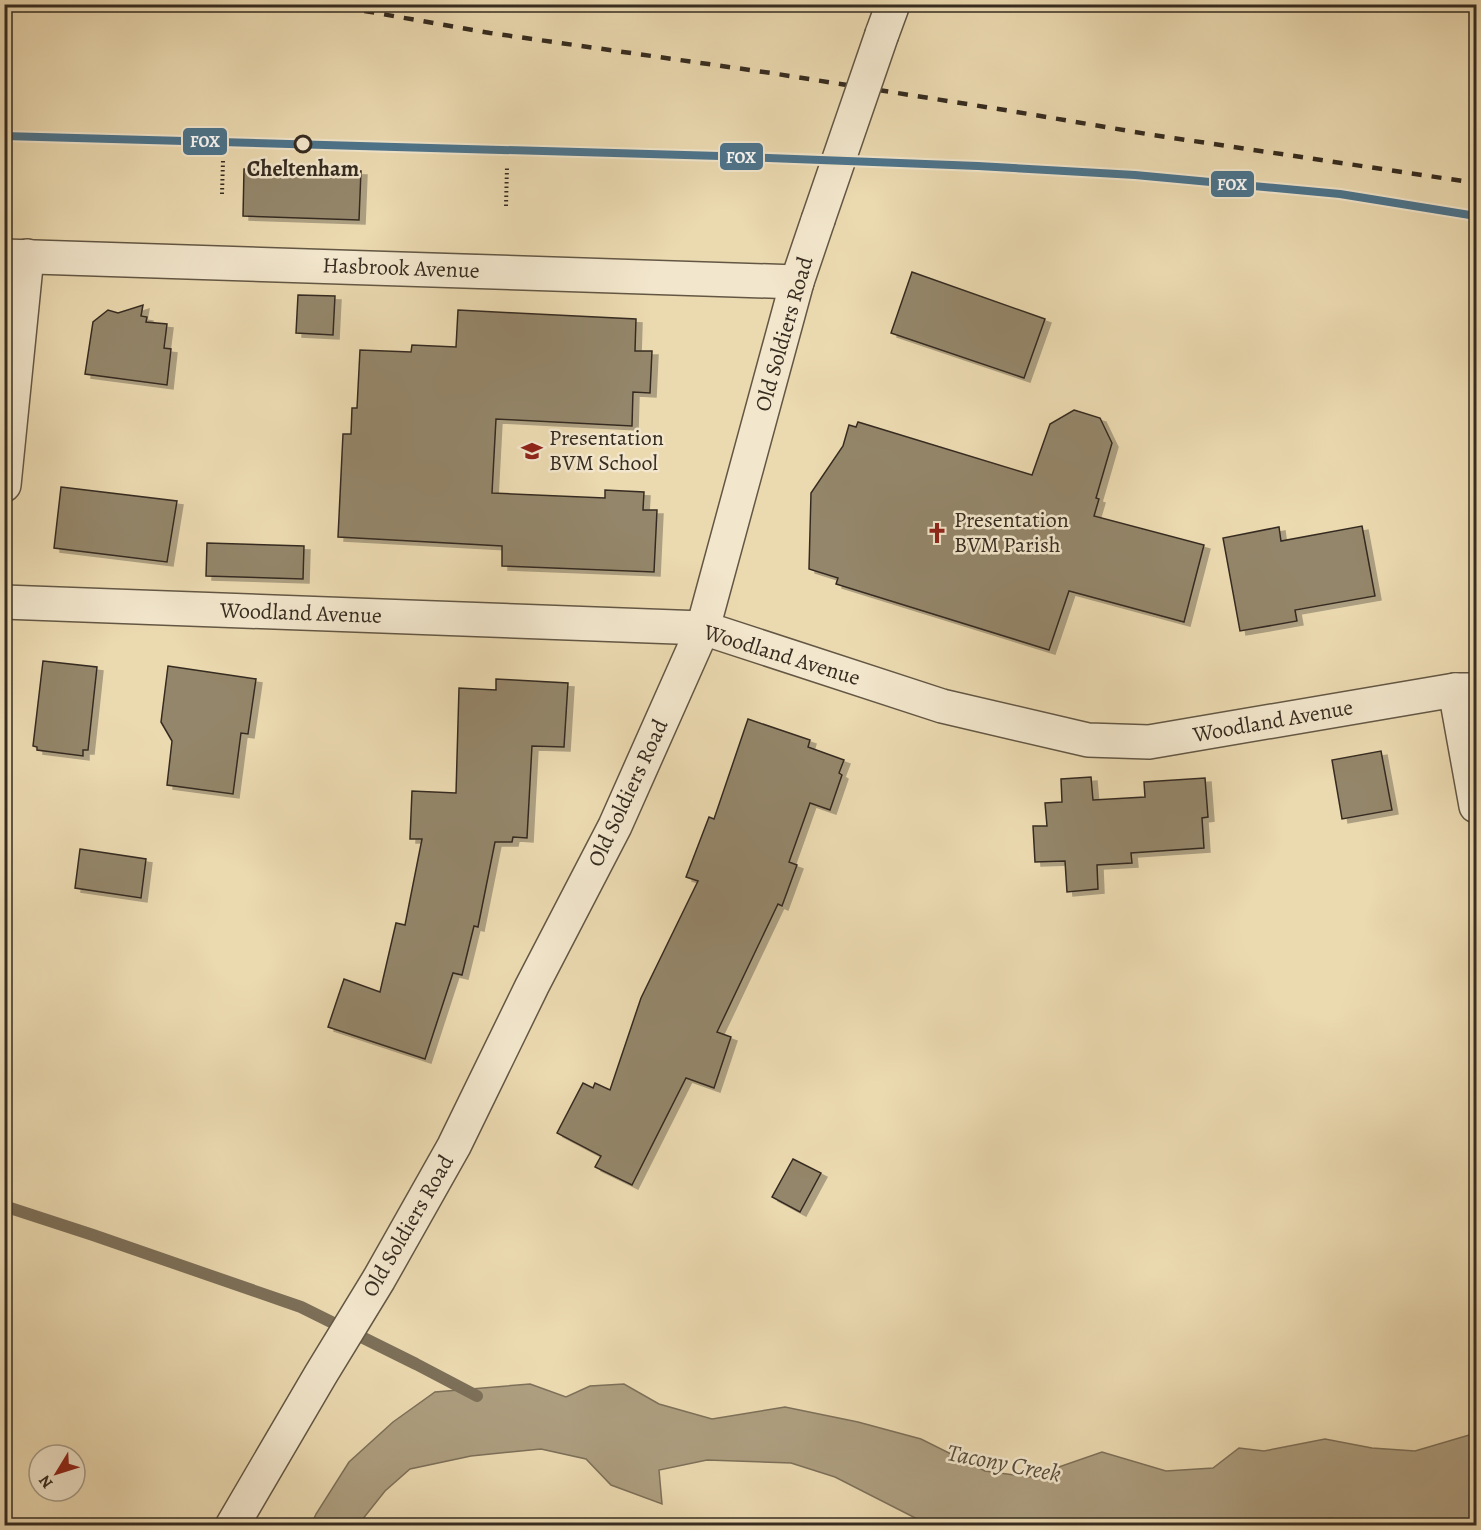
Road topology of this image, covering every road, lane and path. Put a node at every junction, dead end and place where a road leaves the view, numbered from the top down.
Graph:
1 (887, 19) edge
2 (223, 161) dead end
3 (507, 167) dead end
4 (222, 194) dead end
5 (506, 206) dead end
6 (16, 256) edge
7 (797, 282) junction
8 (4, 485) edge
9 (4, 602) edge
10 (703, 628) junction
11 (1466, 690) edge
12 (1476, 806) edge
13 (232, 1526) edge

1 - 7 street, Old Soldiers Road, bridge
2 - 4 path
3 - 5 path
6 - 7 street, Hasbrook Avenue
6 - 8 street
7 - 10 street, Old Soldiers Road
9 - 10 street, Woodland Avenue
10 - 11 street, Woodland Avenue
10 - 13 street, Old Soldiers Road
11 - 12 street

